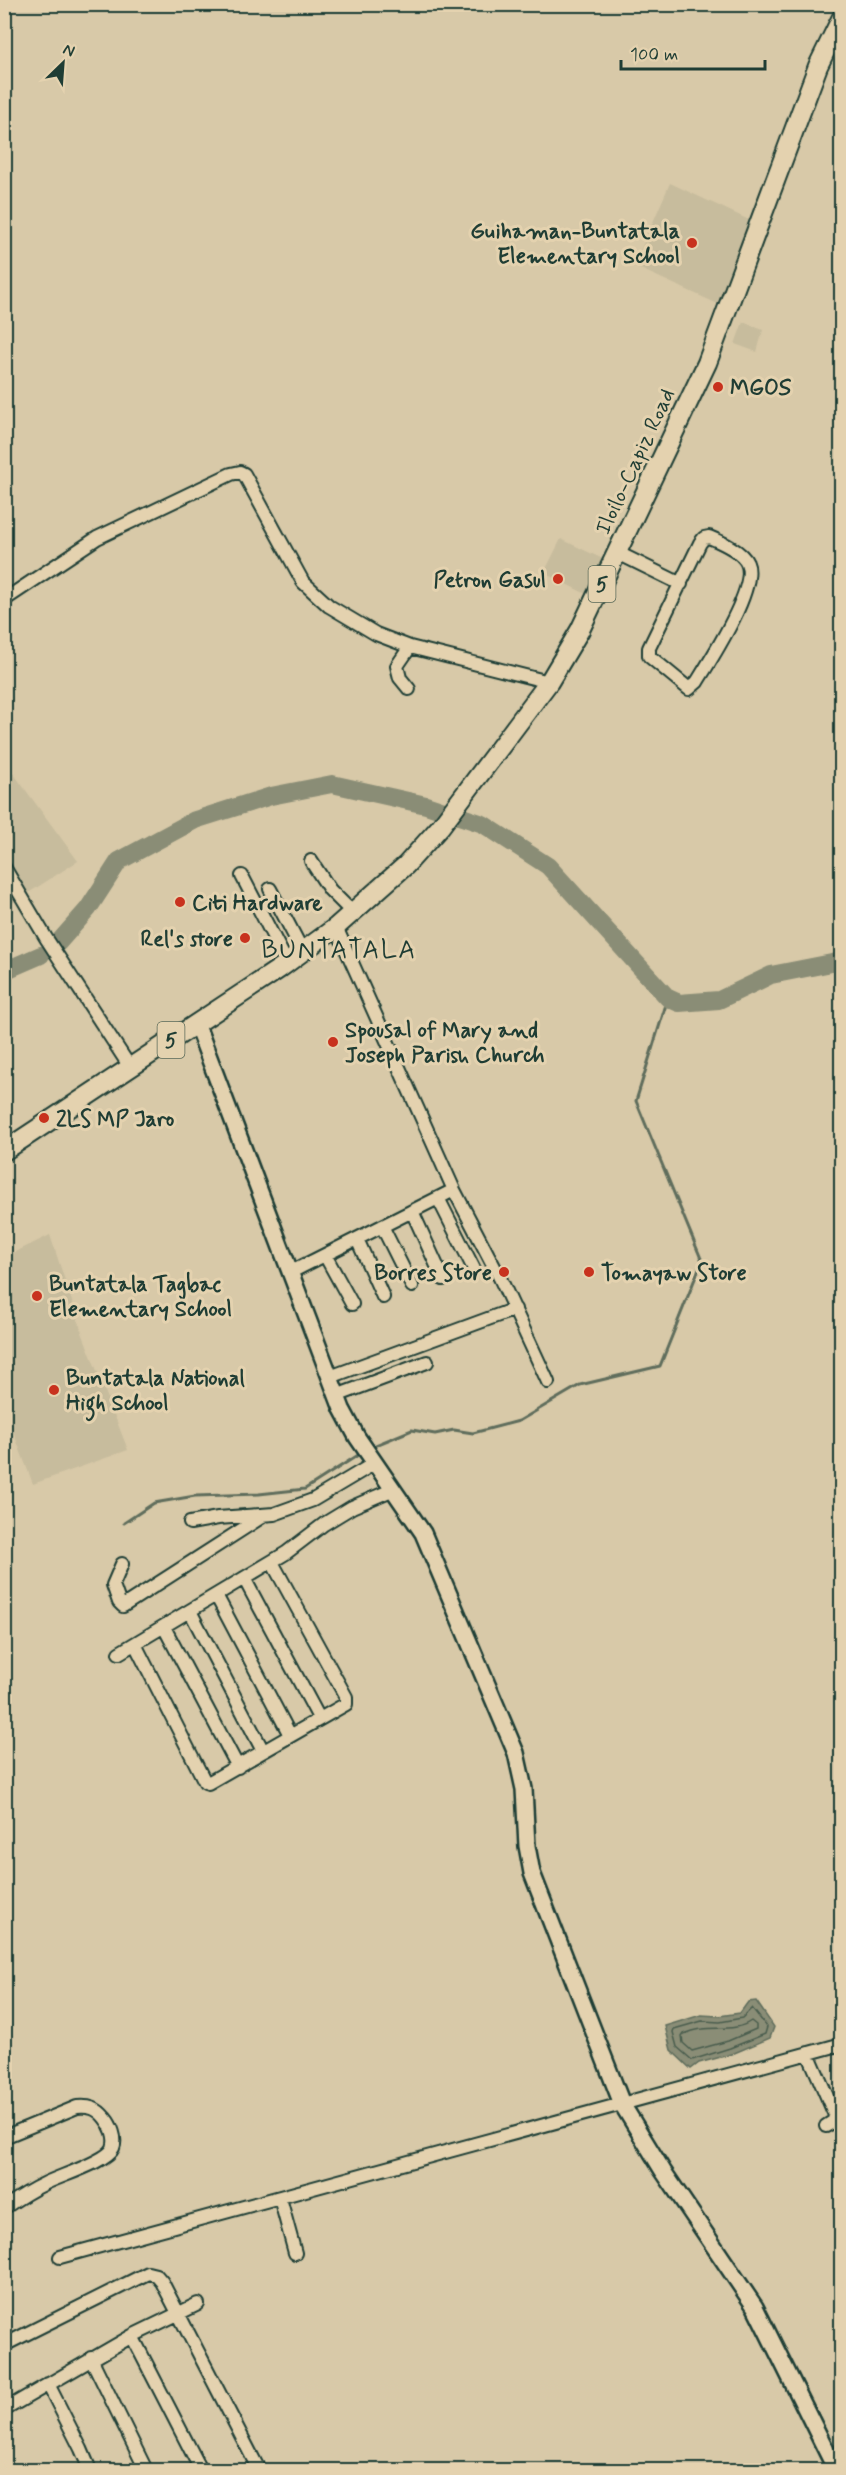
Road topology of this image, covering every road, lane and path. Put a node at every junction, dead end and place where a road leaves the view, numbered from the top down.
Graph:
1 (842, 17) edge
2 (618, 553) junction
3 (681, 584) junction
4 (4, 600) edge
5 (410, 647) junction
6 (549, 682) junction
7 (409, 689) dead end
8 (311, 861) dead end
9 (4, 867) edge
10 (242, 876) dead end
11 (270, 889) dead end
12 (352, 912) junction
13 (336, 927) junction
14 (303, 952) junction
15 (287, 963) junction
16 (196, 1023) junction
17 (130, 1067) junction
18 (4, 1151) edge
19 (454, 1190) junction
20 (438, 1198) junction
21 (412, 1211) junction
22 (382, 1226) junction
23 (357, 1239) junction
24 (325, 1255) junction
25 (474, 1269) dead end
26 (289, 1274) junction
27 (443, 1279) dead end
28 (412, 1286) dead end
29 (383, 1297) dead end
30 (352, 1304) dead end
31 (515, 1309) junction
32 (427, 1362) dead end
33 (330, 1377) junction
34 (548, 1382) dead end
35 (336, 1396) junction
36 (373, 1460) junction
37 (394, 1489) junction
38 (263, 1516) junction
39 (190, 1523) dead end
40 (272, 1562) junction
41 (122, 1564) dead end
42 (244, 1578) junction
43 (216, 1595) junction
44 (190, 1611) junction
45 (164, 1626) junction
46 (135, 1644) junction
47 (119, 1653) dead end
48 (319, 1718) junction
49 (290, 1735) junction
50 (263, 1751) junction
51 (238, 1767) junction
52 (842, 2044) edge
53 (808, 2053) junction
54 (622, 2104) junction
55 (826, 2126) dead end
56 (4, 2137) edge
57 (280, 2198) junction
58 (4, 2208) edge
59 (295, 2253) dead end
60 (60, 2257) dead end
61 (198, 2304) dead end
62 (177, 2313) junction
63 (132, 2336) junction
64 (4, 2345) edge
65 (91, 2358) junction
66 (48, 2384) junction
67 (4, 2410) edge
68 (90, 2470) edge
69 (146, 2470) edge
70 (201, 2470) edge
71 (259, 2470) edge
72 (836, 2470) edge

1 - 2 main road, Iloilo-Capiz Road / 5
2 - 3 street
2 - 6 main road, Iloilo-Capiz Road / 5
3 - 3 street
4 - 5 street
5 - 6 street
5 - 7 street
6 - 12 main road, Iloilo-Capiz Road / 5
8 - 12 street
9 - 17 street
10 - 15 street
11 - 14 street
12 - 13 main road, Iloilo-Capiz Road / 5
13 - 14 main road, 5
13 - 19 street
14 - 15 main road, 5
15 - 16 main road, 5
16 - 17 main road, 5
16 - 26 street
17 - 18 main road, 5
19 - 20 street
19 - 31 street
20 - 21 street
20 - 25 street
21 - 22 street
21 - 27 street
22 - 23 street
22 - 28 street
23 - 24 street
23 - 29 street
24 - 26 street
24 - 30 street
26 - 33 street
31 - 33 street
31 - 34 street
32 - 35 street
33 - 35 street
35 - 36 street
36 - 37 street
36 - 38 street
37 - 40 street
37 - 54 street
38 - 39 street
38 - 41 street
40 - 42 street
40 - 48 street
42 - 43 street
42 - 48 street
43 - 44 street
43 - 49 street
44 - 45 street
44 - 50 street
45 - 46 street
45 - 51 street
46 - 47 street
46 - 51 street
48 - 49 street
49 - 50 street
50 - 51 street
52 - 53 street
53 - 54 street
53 - 55 street
54 - 57 street
54 - 72 street
56 - 58 street
57 - 59 street
57 - 60 street
61 - 62 street
62 - 63 street
62 - 64 street
62 - 71 street
63 - 65 street
63 - 70 street
65 - 66 street
65 - 69 street
66 - 67 street
66 - 68 street

